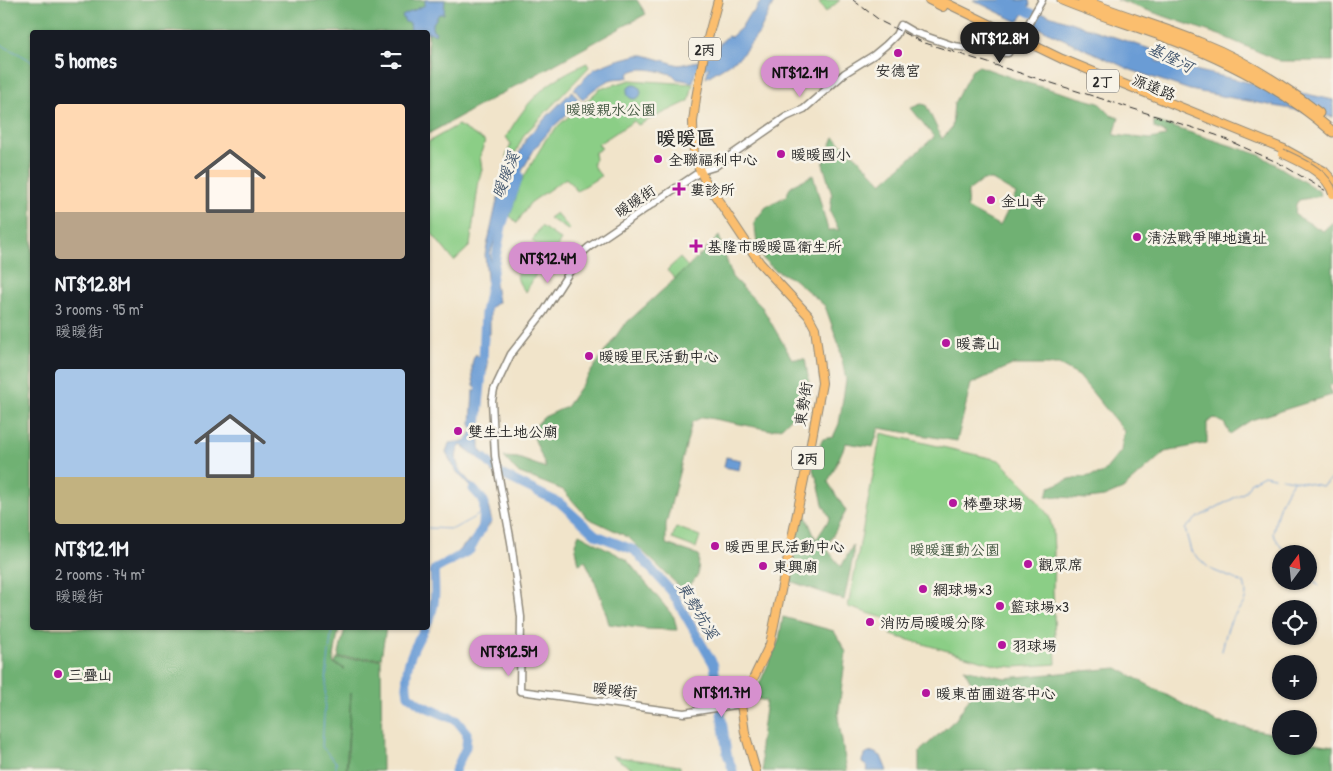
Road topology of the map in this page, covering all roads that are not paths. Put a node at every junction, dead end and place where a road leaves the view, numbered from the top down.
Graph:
1 (718, 0) edge
2 (929, 0) edge
3 (940, 0) edge
4 (1042, 0) edge
5 (1062, 0) edge
6 (1083, 0) edge
7 (990, 27) junction
8 (1019, 38) junction
9 (968, 47) junction
10 (1333, 124) edge
11 (1333, 132) edge
12 (1283, 151) junction
13 (701, 171) junction
14 (1333, 181) edge
15 (1333, 194) edge
16 (737, 704) junction
17 (756, 771) edge

1 - 13 main road, 東勢街 / 2丙
2 - 7 main road, 源遠路 / 2丁
3 - 7 main road, 源遠路 / 2丁
4 - 8 street
5 - 11 highway
6 - 10 highway
7 - 8 main road, 源遠路 / 2丁
7 - 9 street
8 - 9 street, 暖暖街
8 - 12 main road, 源遠路 / 2丁
9 - 13 street, 暖暖街
12 - 14 main road, 源遠路 / 2丁
12 - 15 main road, 源遠路 / 2丁, bridge
13 - 16 main road, 東勢街 / 2丙
13 - 16 street, 暖暖街
16 - 17 main road

